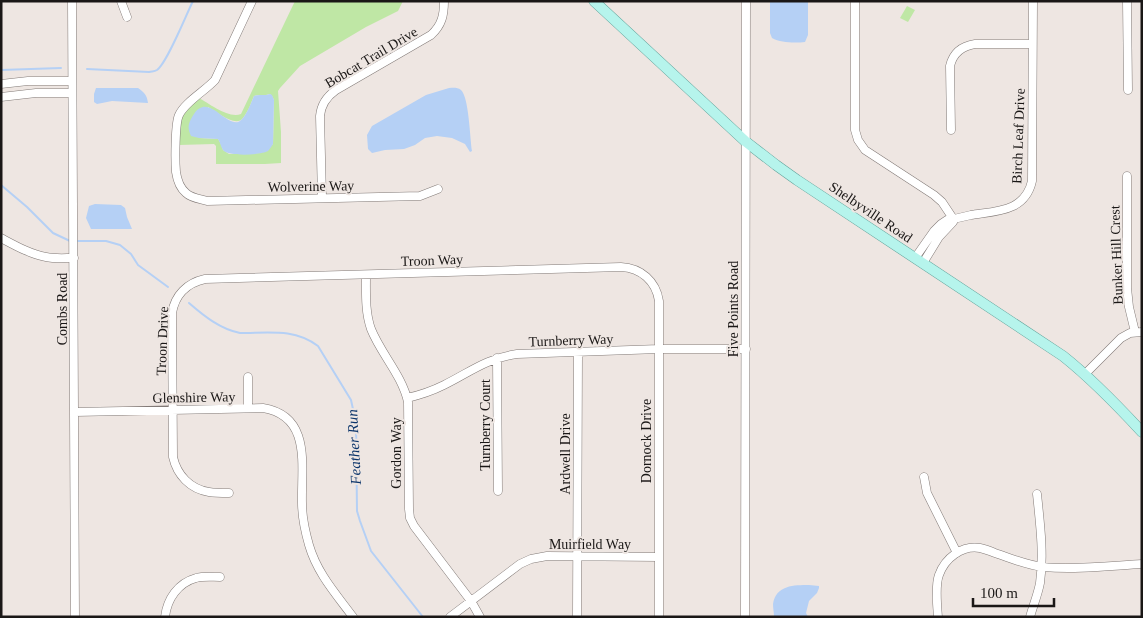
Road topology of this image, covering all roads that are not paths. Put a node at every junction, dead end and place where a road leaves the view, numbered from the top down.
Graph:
1 (72, 1) edge
2 (122, 1) edge
3 (252, 1) edge
4 (444, 1) edge
5 (594, 1) edge
6 (746, 1) edge
7 (855, 1) edge
8 (1032, 1) edge
9 (1127, 1) edge
10 (127, 17) dead end
11 (1032, 44) junction
12 (72, 81) junction
13 (1, 84) edge
14 (1128, 90) dead end
15 (72, 93) junction
16 (1, 96) edge
17 (951, 130) dead end
18 (745, 141) junction
19 (1127, 176) dead end
20 (438, 189) dead end
21 (186, 193) junction
22 (322, 198) junction
23 (179, 199) dead end
24 (954, 221) junction
25 (1, 238) edge
26 (74, 258) junction
27 (918, 260) junction
28 (640, 272) joint
29 (366, 275) junction
30 (225, 279) joint
31 (1138, 332) edge
32 (659, 349) junction
33 (746, 349) junction
34 (578, 352) junction
35 (497, 358) junction
36 (1085, 374) junction
37 (248, 377) dead end
38 (407, 398) junction
39 (248, 408) junction
40 (172, 410) junction
41 (75, 412) junction
42 (1142, 432) edge
43 (924, 477) dead end
44 (498, 491) dead end
45 (229, 493) dead end
46 (1037, 494) dead end
47 (957, 552) junction
48 (578, 556) junction
49 (659, 556) junction
50 (1142, 564) edge
51 (1041, 566) junction
52 (220, 577) dead end
53 (471, 601) junction
54 (75, 617) edge
55 (165, 617) edge
56 (353, 617) edge
57 (450, 617) edge
58 (480, 617) edge
59 (578, 617) edge
60 (658, 617) edge
61 (745, 617) edge
62 (938, 617) edge
63 (1030, 617) edge

1 - 12 street, Combs Road
2 - 10 street
3 - 21 street
4 - 22 street, Bobcat Trail Drive
5 - 18 main road, Shelbyville Road
6 - 18 street, Five Points Road
7 - 24 street
8 - 11 street, Birch Leaf Drive
9 - 14 street
11 - 17 street
11 - 24 street, Birch Leaf Drive
12 - 13 street
12 - 15 street, Combs Road
15 - 16 street
15 - 26 street, Combs Road
18 - 27 main road, Shelbyville Road
18 - 33 street, Five Points Road
19 - 31 street, Bunker Hill Crest
20 - 22 street, Wolverine Way
21 - 22 street, Wolverine Way
21 - 23 street
24 - 27 street, Birch Leaf Drive
25 - 26 street
26 - 41 street, Combs Road
27 - 36 main road, Shelbyville Road
28 - 29 street, Troon Way
28 - 32 street, Dornock Drive
29 - 30 street, Troon Way
29 - 38 street, Gordon Way
30 - 40 street, Troon Drive
31 - 36 street
32 - 33 street, Turnberry Way
32 - 34 street, Turnberry Way
32 - 49 street, Dornock Drive
33 - 61 street, Five Points Road
34 - 35 street, Turnberry Way
34 - 48 street, Ardwell Drive
35 - 38 street, Turnberry Way
35 - 44 street, Turnberry Court
36 - 42 main road, Shelbyville Road
37 - 39 street
38 - 53 street, Gordon Way
39 - 40 street, Glenshire Way
39 - 56 street, Glenshire Way
40 - 41 street, Glenshire Way
40 - 45 street, Troon Drive
41 - 54 street, Combs Road
43 - 47 street
46 - 51 street
47 - 51 street
47 - 62 street
48 - 49 street, Muirfield Way
48 - 53 street, Muirfield Way
48 - 59 street, Ardwell Drive
49 - 60 street, Dornock Drive
50 - 51 street
51 - 63 street
52 - 55 street
53 - 57 street, Muirfield Way
53 - 58 street, Gordon Way

